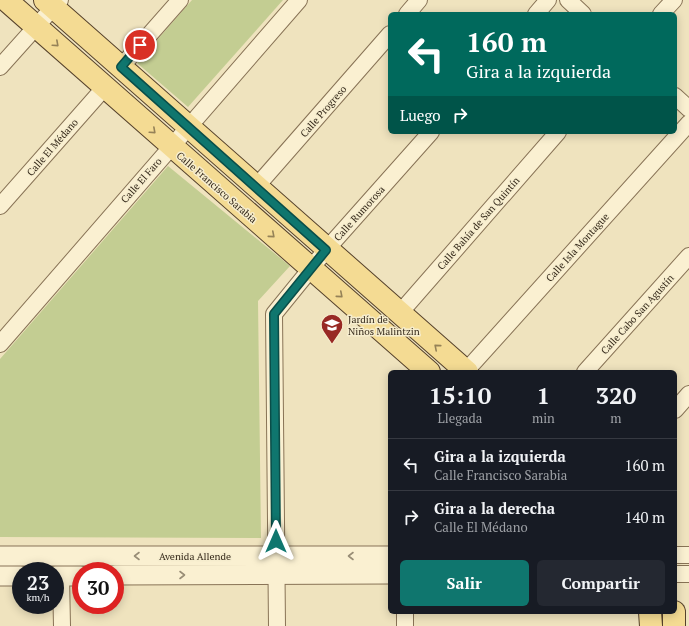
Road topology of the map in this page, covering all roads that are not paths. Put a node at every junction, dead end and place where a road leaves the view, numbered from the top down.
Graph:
1 (6, 0) edge
2 (180, 0) edge
3 (299, 0) edge
4 (419, 0) edge
5 (548, 0) edge
6 (568, 0) edge
7 (674, 0) edge
8 (53, 2) edge
9 (409, 12) edge
10 (538, 12) edge
11 (581, 12) edge
12 (663, 12) edge
13 (36, 26) junction
14 (388, 36) edge
15 (0, 67) edge
16 (121, 67) junction
17 (105, 87) junction
18 (677, 98) edge
19 (689, 109) edge
20 (689, 123) edge
21 (188, 127) junction
22 (429, 134) edge
23 (556, 134) edge
24 (171, 146) junction
25 (256, 188) junction
26 (0, 206) edge
27 (326, 250) junction
28 (689, 256) edge
29 (310, 269) junction
30 (399, 314) junction
31 (0, 344) edge
32 (427, 370) edge
33 (464, 370) edge
34 (468, 370) edge
35 (587, 370) edge
36 (689, 394) edge
37 (677, 408) edge
38 (689, 554) edge
39 (677, 555) edge
40 (0, 556) edge
41 (388, 556) edge
42 (276, 565) junction
43 (124, 574) edge
44 (388, 574) edge
45 (677, 574) edge
46 (689, 574) edge
47 (0, 576) edge
48 (12, 576) edge
49 (61, 614) edge
50 (405, 614) edge
51 (650, 614) edge
52 (674, 614) edge
53 (62, 626) edge
54 (277, 626) edge
55 (405, 626) edge
56 (651, 626) edge
57 (674, 626) edge

1 - 13 main road, Calle Francisco Sarabia
2 - 16 street
3 - 21 street, Calle El Faro
4 - 9 street
5 - 10 street
6 - 11 street
7 - 12 street
8 - 13 street
8 - 16 main road
13 - 15 street
13 -> 17 main road, Calle Francisco Sarabia
14 - 25 street, Calle Progreso
16 - 21 main road
17 -> 24 main road, Calle Francisco Sarabia
17 - 26 street, Calle El Médano
18 - 19 street
20 - 34 street, Calle Isla Montague
21 - 24 street, Calle El Faro
21 - 25 main road
22 - 27 street, Calle Rumorosa
23 - 30 street, Calle Bahía de San Quintín
24 -> 29 main road, Calle Francisco Sarabia
24 - 31 street, Calle El Faro
25 - 27 main road
27 - 29 street, Calle Rumorosa
27 - 30 main road
28 - 35 street, Calle Cabo San Agustín
29 -> 32 main road, Calle Francisco Sarabia
29 - 42 street, Calle Rumorosa
33 -> 30 main road
36 - 37 street
38 - 39 street
42 -> 40 street, Avenida Allende
41 -> 42 street, Avenida Allende
43 -> 42 street, Avenida Allende
42 - 44 street, Avenida Allende
42 - 54 street, Calle Rumorosa
45 - 46 street
47 - 48 street
49 - 53 street
50 - 55 street
51 - 56 main road
52 - 57 main road

